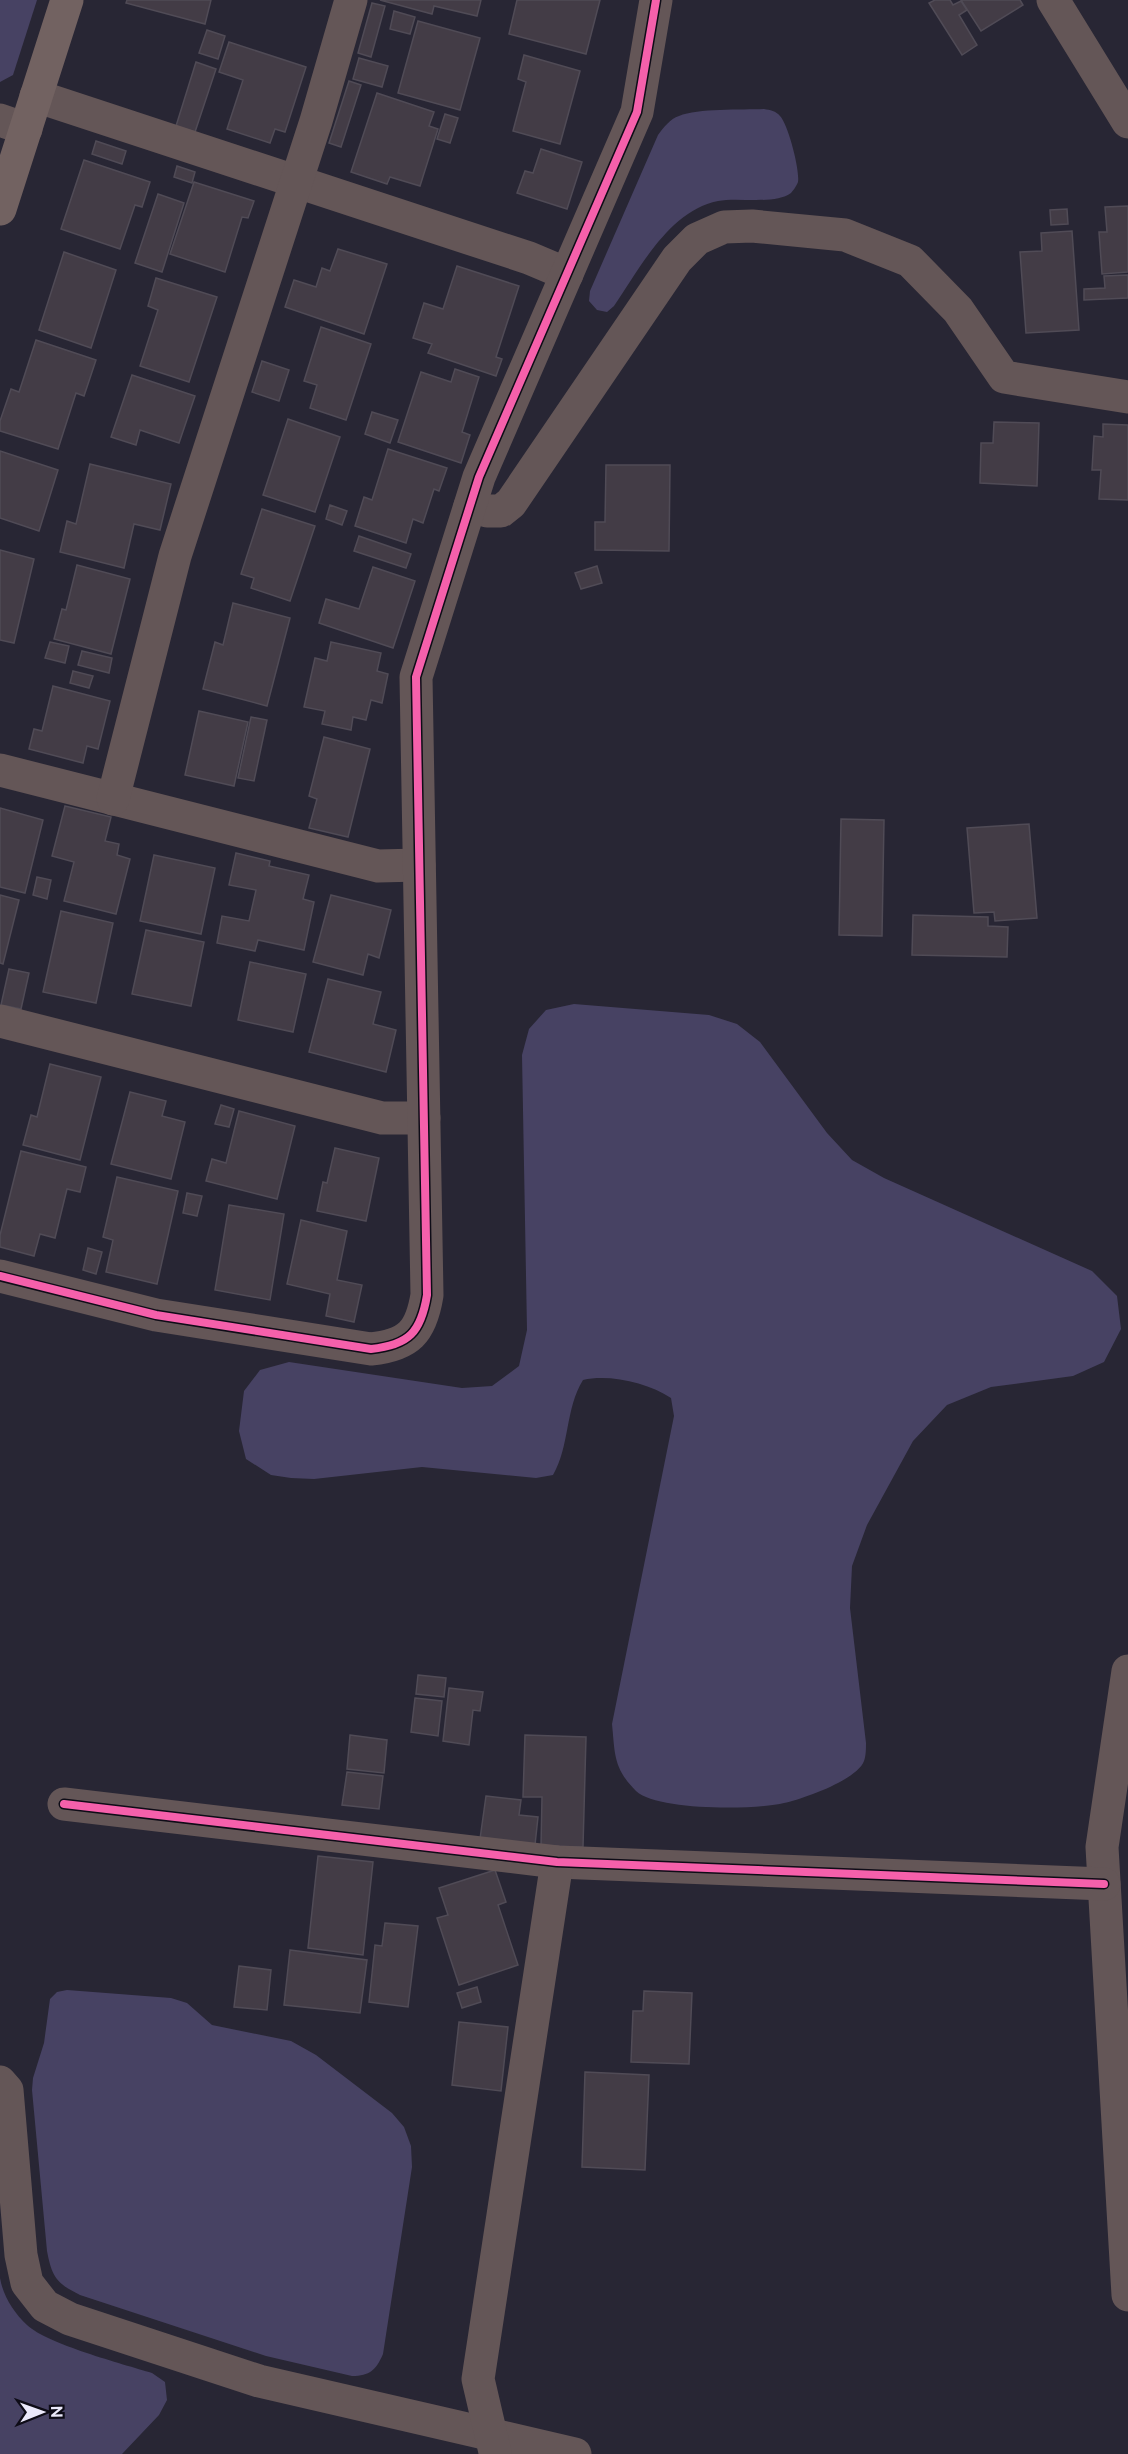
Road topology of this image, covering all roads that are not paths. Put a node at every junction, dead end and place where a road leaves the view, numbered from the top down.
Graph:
1 (67, 0) edge
2 (351, 0) edge
3 (656, 0) edge
4 (1053, 0) edge
5 (36, 96) junction
6 (1128, 122) edge
7 (13, 124) edge
8 (297, 181) junction
9 (0, 208) edge
10 (567, 274) junction
11 (1128, 397) edge
12 (470, 506) junction
13 (0, 770) edge
14 (113, 799) junction
15 (419, 865) junction
16 (0, 1021) edge
17 (424, 1118) junction
18 (0, 1276) edge
19 (1128, 1671) edge
20 (64, 1804) dead end
21 (556, 1862) junction
22 (1104, 1884) junction
23 (0, 2082) edge
24 (1128, 2295) edge
25 (493, 2444) edge
26 (575, 2454) edge

1 - 5 street
2 - 8 street
3 - 10 street
4 - 6 street
5 - 7 street
5 - 8 street
7 - 9 street
8 - 10 street
8 - 14 street
10 - 12 street
11 - 12 street
12 - 15 street
13 - 14 street
14 - 15 street
15 - 17 street
16 - 17 street
17 - 18 street
19 - 22 street
20 - 21 street
21 - 22 street
21 - 25 street
22 - 24 street
23 - 25 street
25 - 26 street

